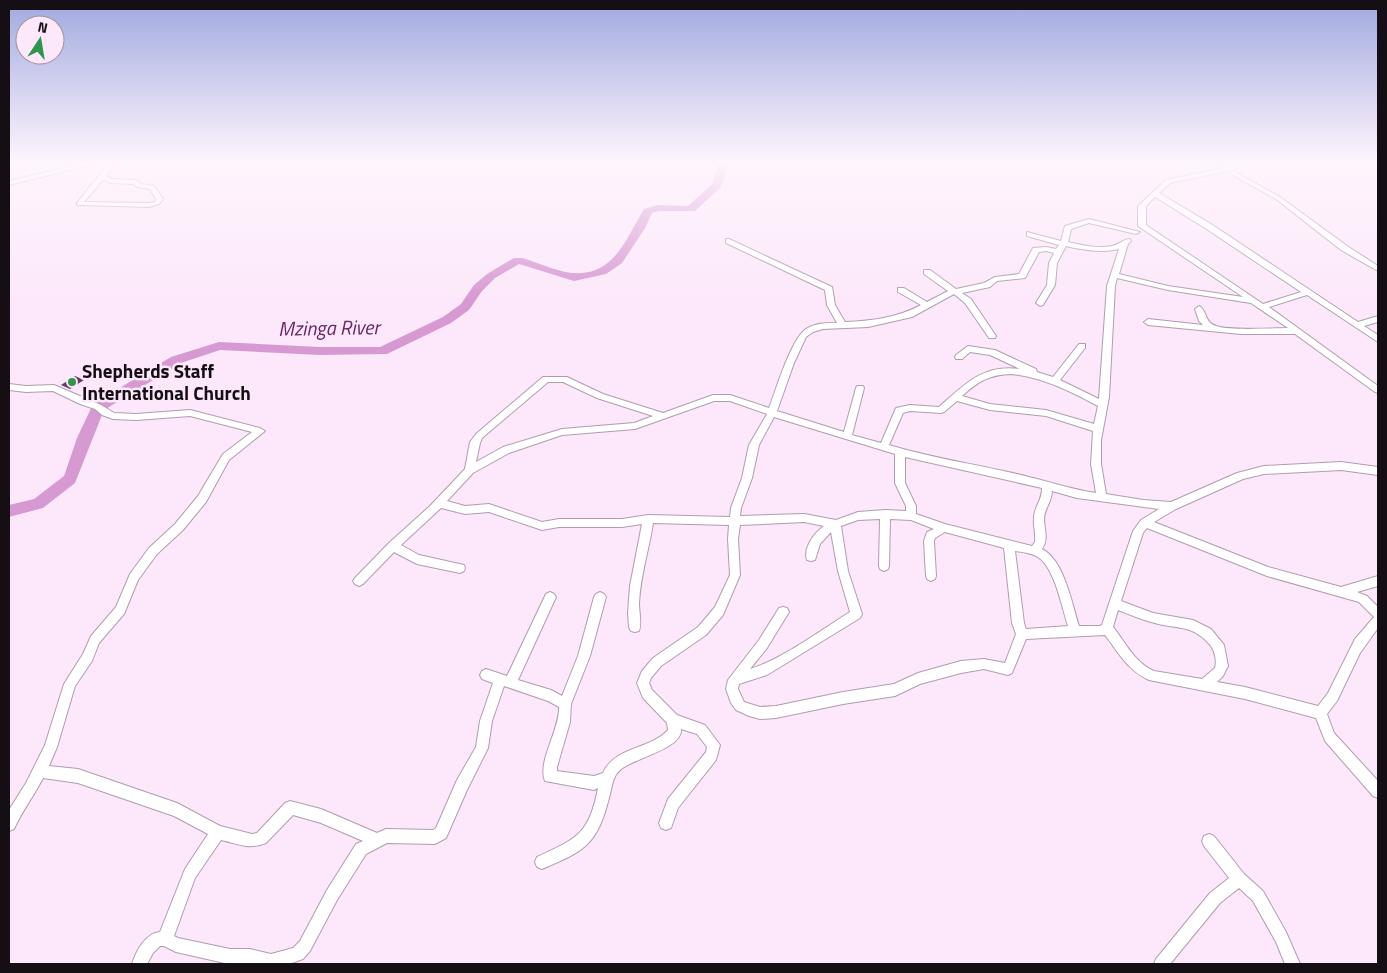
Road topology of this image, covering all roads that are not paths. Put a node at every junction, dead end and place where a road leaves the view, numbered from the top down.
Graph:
1 (1142, 208) edge
2 (1179, 208) edge
3 (1292, 208) edge
4 (1104, 226) junction
5 (1139, 229) junction
6 (1030, 234) dead end
7 (729, 241) dead end
8 (1064, 243) junction
9 (1124, 244) junction
10 (1099, 250) junction
11 (1058, 252) junction
12 (1119, 260) junction
13 (1378, 269) edge
14 (928, 272) dead end
15 (1114, 275) junction
16 (901, 290) dead end
17 (956, 291) junction
18 (1309, 292) junction
19 (1252, 301) junction
20 (1040, 303) dead end
21 (928, 306) junction
22 (1262, 308) junction
23 (1199, 309) dead end
24 (1378, 319) edge
25 (1148, 322) dead end
26 (842, 325) junction
27 (1357, 325) junction
28 (1213, 327) junction
29 (1296, 331) junction
30 (992, 336) dead end
31 (1378, 339) edge
32 (1082, 346) dead end
33 (960, 357) dead end
34 (1053, 380) junction
35 (9, 387) edge
36 (860, 388) dead end
37 (1378, 390) edge
38 (955, 397) junction
39 (1101, 404) junction
40 (772, 413) junction
41 (662, 416) junction
42 (1098, 429) junction
43 (847, 437) junction
44 (884, 447) junction
45 (900, 452) junction
46 (470, 470) junction
47 (1378, 471) edge
48 (1047, 486) junction
49 (1102, 498) junction
50 (439, 503) junction
51 (1172, 506) junction
52 (885, 514) junction
53 (911, 516) junction
54 (648, 519) junction
55 (734, 520) junction
56 (1145, 523) junction
57 (836, 524) junction
58 (944, 528) junction
59 (1009, 545) junction
60 (393, 546) junction
61 (1035, 550) junction
62 (811, 557) dead end
63 (884, 566) dead end
64 (460, 568) dead end
65 (932, 576) dead end
66 (359, 581) dead end
67 (1378, 581) edge
68 (1343, 592) junction
69 (550, 597) dead end
70 (600, 597) dead end
71 (1114, 603) junction
72 (783, 612) dead end
73 (1378, 614) edge
74 (1378, 621) edge
75 (635, 627) dead end
76 (1107, 628) junction
77 (1075, 631) junction
78 (1022, 634) junction
79 (486, 675) dead end
80 (734, 680) junction
81 (505, 682) junction
82 (1205, 686) junction
83 (565, 704) junction
84 (1320, 713) junction
85 (673, 720) junction
86 (40, 771) junction
87 (608, 778) junction
88 (1378, 791) edge
89 (666, 823) dead end
90 (9, 824) edge
91 (218, 832) junction
92 (375, 840) junction
93 (1209, 842) dead end
94 (542, 862) dead end
95 (1239, 879) junction
96 (165, 939) junction
97 (280, 962) edge
98 (139, 964) edge
99 (1161, 964) edge
100 (1293, 964) edge

1 - 5 street
2 - 18 street
3 - 13 street
4 - 5 street
4 - 8 street
4 - 9 street
5 - 9 street
5 - 19 street
6 - 8 street
7 - 26 street
8 - 10 street
8 - 11 street
9 - 10 street
9 - 12 street
10 - 12 street
11 - 17 street
11 - 20 street
12 - 15 street
14 - 17 street
15 - 19 street
15 - 39 street
16 - 21 street
17 - 21 street
17 - 30 street
18 - 22 street
18 - 27 street
19 - 22 street
21 - 26 street
22 - 29 street
23 - 28 street
24 - 27 street
25 - 28 street
26 - 40 street
27 - 31 street
28 - 29 street
29 - 37 street
32 - 34 street
33 - 34 street
34 - 38 street
34 - 39 street
35 - 86 street
36 - 43 street
38 - 42 street
38 - 44 street
39 - 42 street
40 - 41 street
40 - 43 street
40 - 55 street
41 - 46 street
41 - 46 street
42 - 49 street
43 - 44 street
44 - 45 street
45 - 48 street
45 - 53 street
46 - 50 street
47 - 51 street
48 - 49 street
48 - 61 street
49 - 51 street
50 - 54 street
50 - 60 street
51 - 56 street
52 - 53 street
52 - 57 street
52 - 63 street
53 - 58 street
54 - 55 street
54 - 75 street
55 - 57 street
55 - 85 street
56 - 68 street
56 - 71 street
57 - 62 street
57 - 80 street
58 - 59 street
58 - 65 street
59 - 61 street
59 - 78 street
60 - 64 street
60 - 66 street
61 - 77 street
67 - 68 street
68 - 73 street
69 - 81 street
70 - 83 street
71 - 76 street
71 - 82 street
72 - 80 street
74 - 84 street
76 - 77 street
76 - 82 street
77 - 78 street
78 - 80 street
79 - 81 street
81 - 83 street
81 - 92 street
82 - 84 street
83 - 87 street
84 - 88 street
85 - 87 street
85 - 89 street
86 - 90 street
86 - 91 street
87 - 94 street
91 - 92 street
91 - 96 street
92 - 97 street
93 - 95 street
95 - 99 street
95 - 100 street
96 - 97 street
96 - 98 street

